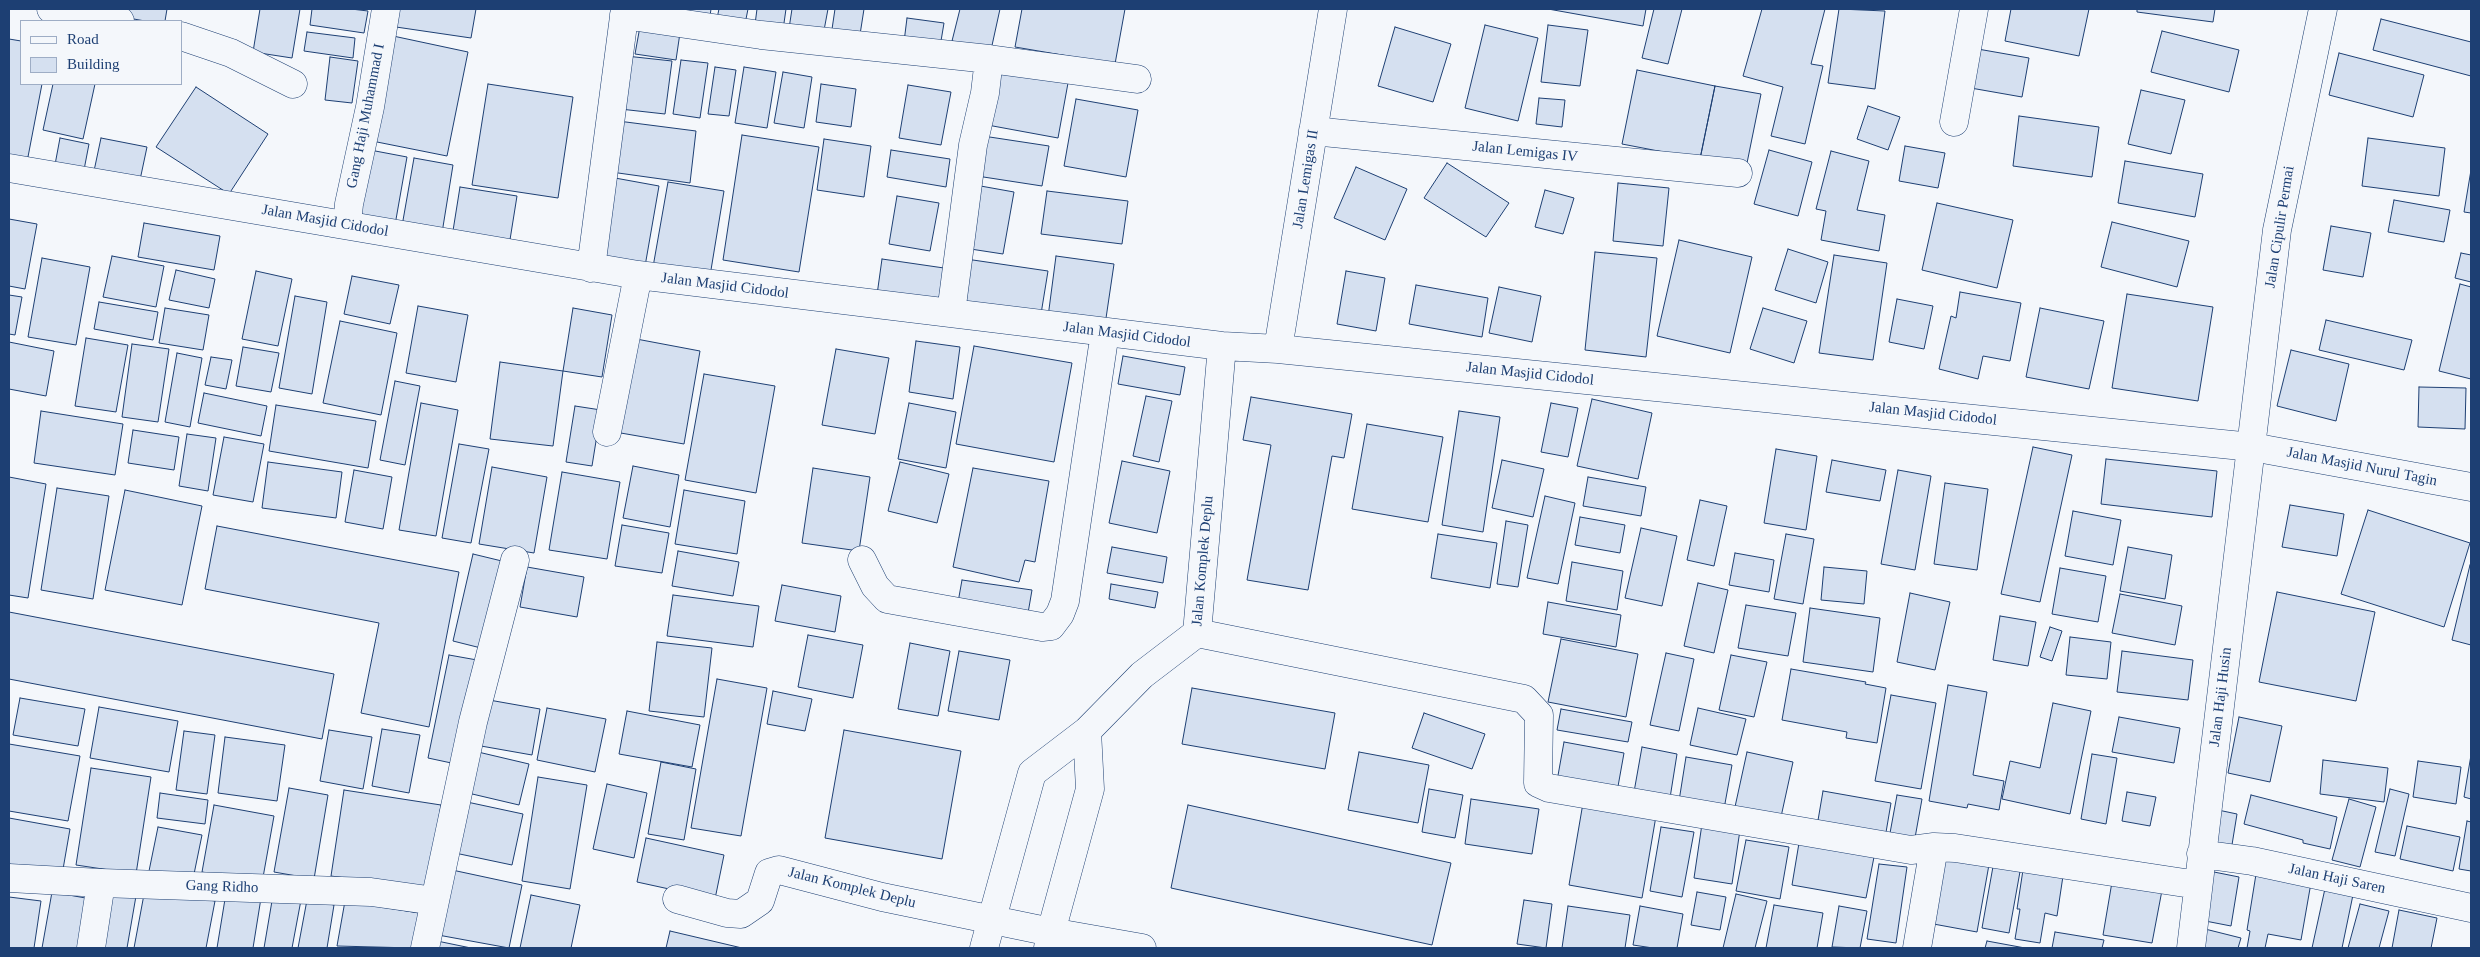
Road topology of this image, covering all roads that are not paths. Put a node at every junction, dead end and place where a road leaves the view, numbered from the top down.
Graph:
1 (51, 9) edge
2 (386, 9) edge
3 (1334, 9) edge
4 (1974, 9) edge
5 (2324, 9) edge
6 (624, 12) edge
7 (114, 20) edge
8 (182, 36) edge
9 (989, 59) junction
10 (1137, 79) dead end
11 (293, 84) dead end
12 (1954, 122) dead end
13 (1313, 132) junction
14 (9, 168) edge
15 (1738, 173) dead end
16 (347, 224) junction
17 (591, 268) junction
18 (638, 275) junction
19 (951, 314) junction
20 (1105, 332) junction
21 (1222, 346) junction
22 (1278, 349) junction
23 (607, 432) dead end
24 (2252, 447) junction
25 (2471, 488) edge
26 (515, 560) dead end
27 (862, 560) dead end
28 (1197, 633) junction
29 (1088, 731) junction
30 (1934, 847) junction
31 (2201, 854) junction
32 (9, 878) edge
33 (101, 884) junction
34 (2198, 885) junction
35 (676, 899) dead end
36 (436, 902) junction
37 (2471, 908) edge
38 (996, 920) junction
39 (1046, 937) edge
40 (91, 948) edge
41 (425, 948) edge
42 (984, 948) edge
43 (1142, 948) edge
44 (1917, 948) edge
45 (2190, 948) edge

1 - 7 street
2 - 16 street, Gang Haji Muhammad I
3 - 13 street, Jalan Lemigas II
4 - 12 street
5 - 24 street, Jalan Cipulir Permai
6 - 9 street
6 - 17 street
8 - 11 street
9 - 10 street
9 - 19 street
13 - 15 street, Jalan Lemigas IV
13 - 22 street, Jalan Lemigas II
14 - 16 street, Jalan Masjid Cidodol
16 - 17 street, Jalan Masjid Cidodol
17 - 18 street, Jalan Masjid Cidodol
18 - 19 street, Jalan Masjid Cidodol
18 - 23 street
19 - 20 street, Jalan Masjid Cidodol
20 - 21 street, Jalan Masjid Cidodol
20 - 27 street
21 - 22 street, Jalan Masjid Cidodol
21 - 28 street, Jalan Komplek Deplu
22 - 24 street, Jalan Masjid Cidodol
24 - 25 street, Jalan Masjid Nurul Tagin
24 - 31 street, Jalan Haji Husin
26 - 36 street
28 - 29 street, Jalan Komplek Deplu
28 - 30 street
29 - 38 street, Jalan Komplek Deplu
29 - 39 street
30 - 34 street
30 - 44 street
31 - 34 street, Jalan Haji Husin
31 - 37 street, Jalan Haji Saren
32 - 33 street, Gang Ridho
33 - 36 street, Gang Ridho
33 - 40 street
34 - 45 street, Jalan Haji Husin
35 - 38 street, Jalan Komplek Deplu
36 - 41 street
38 - 39 street, Jalan Komplek Deplu
38 - 42 street, Jalan Komplek Deplu
39 - 43 street, Jalan Komplek Deplu

